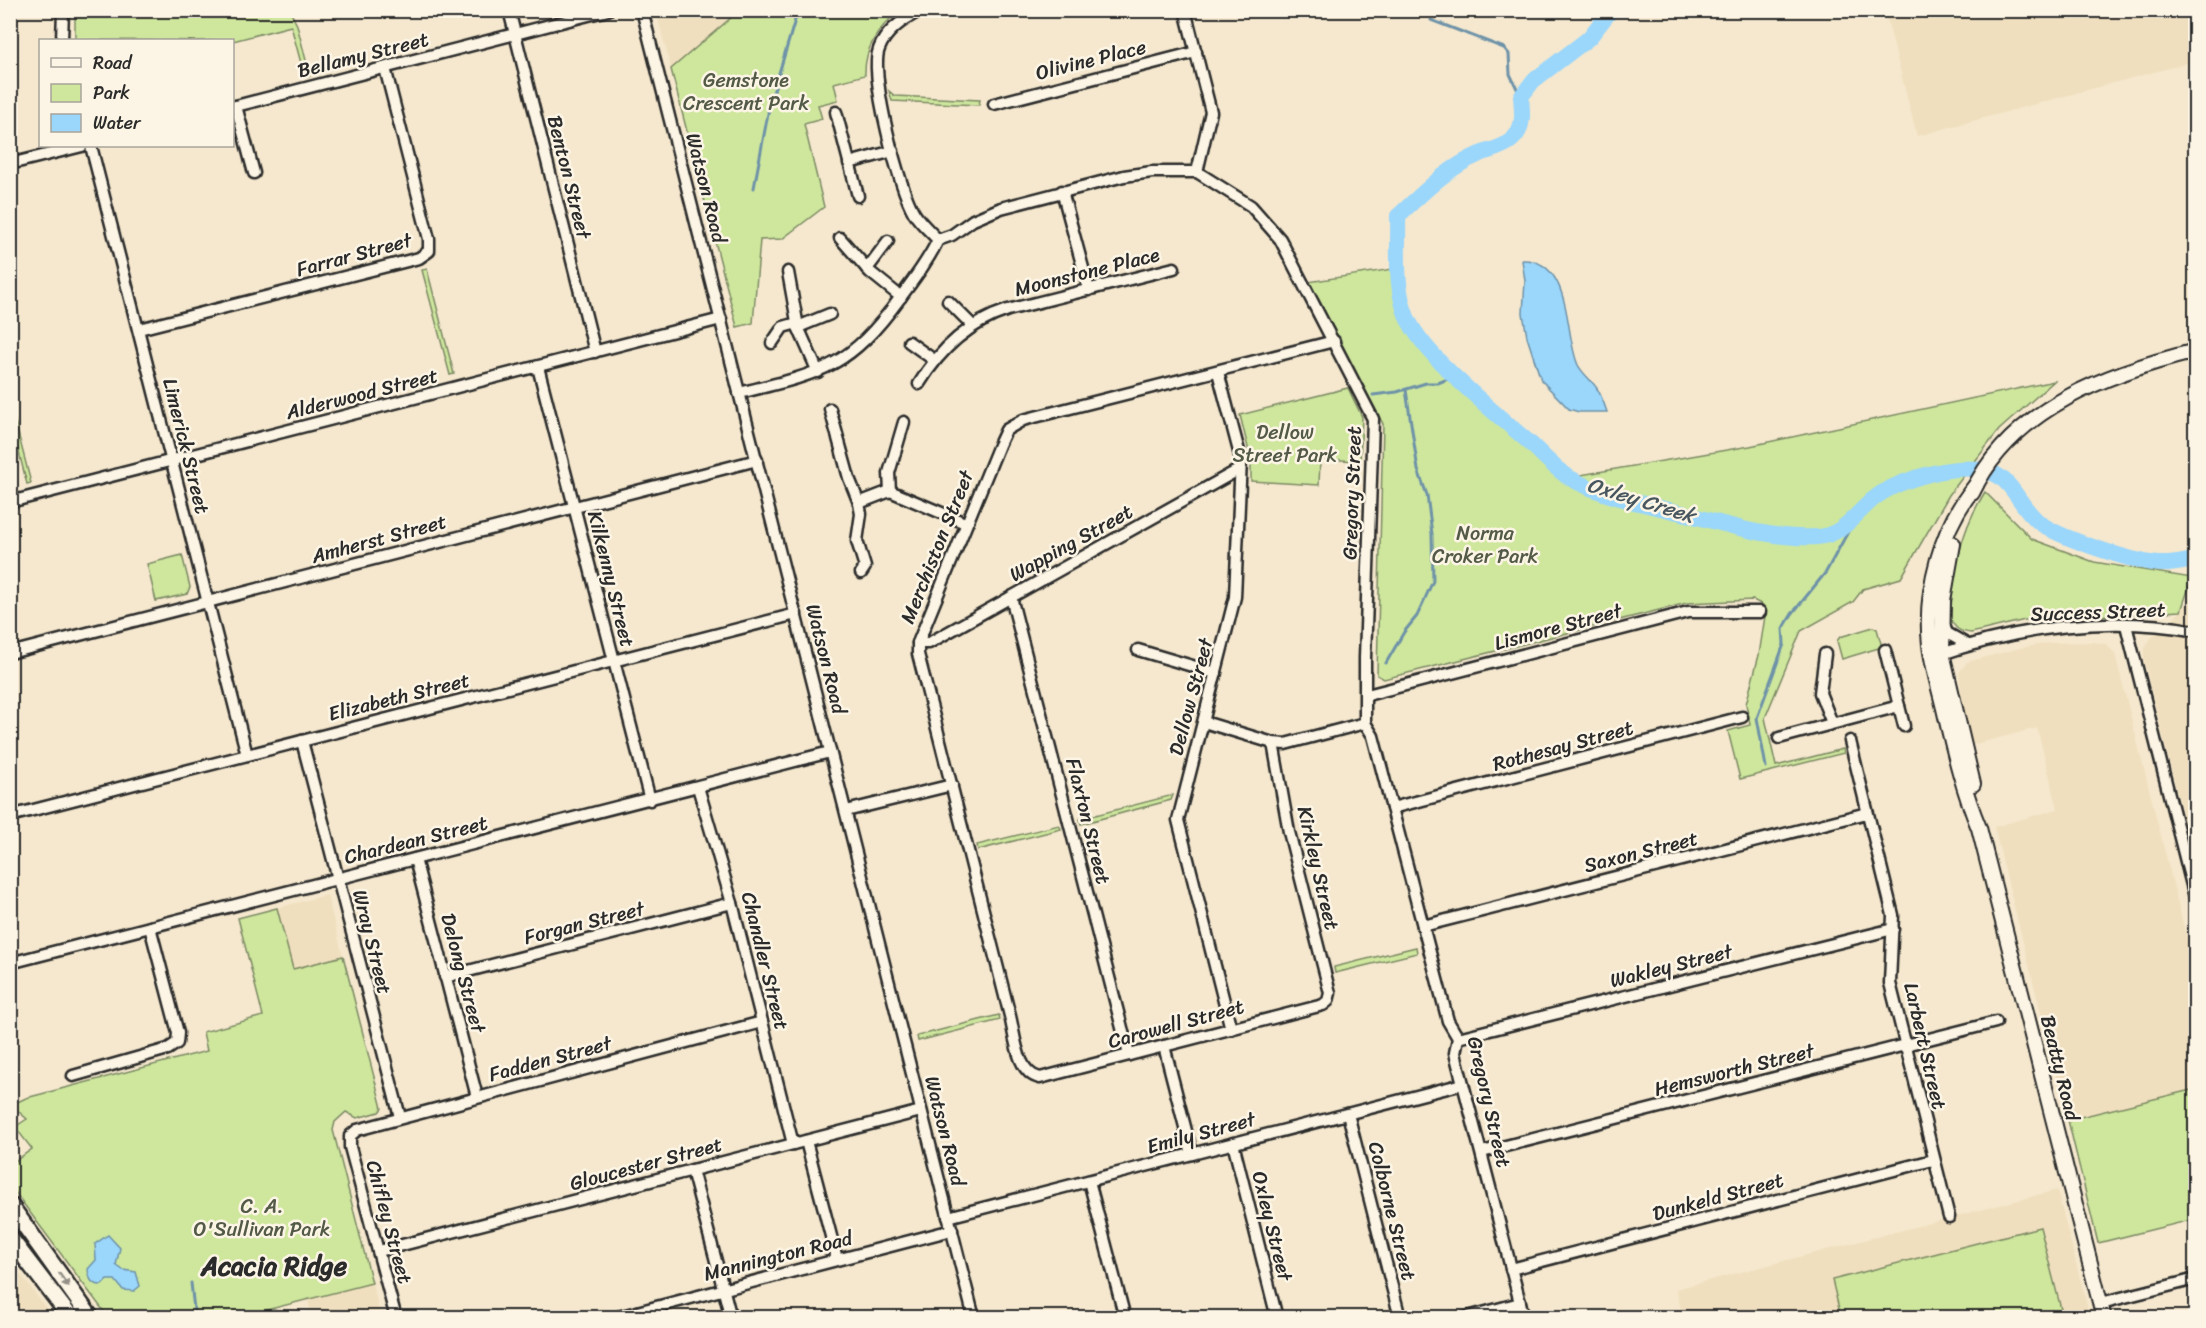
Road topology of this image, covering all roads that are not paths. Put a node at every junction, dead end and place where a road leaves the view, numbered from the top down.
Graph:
1 (63, 10) edge
2 (508, 10) edge
3 (608, 10) edge
4 (642, 10) edge
5 (922, 10) edge
6 (1185, 10) edge
7 (514, 34) junction
8 (62, 39) edge
9 (1196, 52) junction
10 (385, 68) junction
11 (994, 104) dead end
12 (234, 106) edge
13 (836, 112) dead end
14 (78, 147) edge
15 (91, 147) edge
16 (893, 151) junction
17 (849, 163) junction
18 (10, 164) edge
19 (1197, 172) junction
20 (254, 173) dead end
21 (1062, 191) junction
22 (858, 196) dead end
23 (840, 238) dead end
24 (938, 240) junction
25 (888, 241) dead end
26 (1174, 268) dead end
27 (867, 269) junction
28 (788, 272) dead end
29 (1089, 290) junction
30 (901, 297) junction
31 (948, 301) dead end
32 (830, 314) dead end
33 (721, 319) junction
34 (798, 325) junction
35 (973, 326) junction
36 (139, 330) junction
37 (1334, 341) junction
38 (909, 342) dead end
39 (772, 343) dead end
40 (2196, 351) edge
41 (595, 352) junction
42 (933, 360) junction
43 (538, 367) junction
44 (818, 372) junction
45 (1218, 372) junction
46 (919, 384) dead end
47 (739, 393) junction
48 (830, 409) dead end
49 (904, 422) dead end
50 (172, 460) junction
51 (757, 460) junction
52 (1240, 469) junction
53 (1976, 485) junction
54 (890, 491) junction
55 (10, 502) edge
56 (859, 503) junction
57 (574, 507) junction
58 (966, 523) junction
59 (861, 573) dead end
60 (1011, 597) junction
61 (207, 602) junction
62 (1760, 612) dead end
63 (796, 614) junction
64 (1942, 620) junction
65 (2126, 625) junction
66 (2196, 631) edge
67 (918, 643) junction
68 (1968, 645) junction
69 (1138, 650) dead end
70 (1885, 650) dead end
71 (10, 653) edge
72 (1825, 654) dead end
73 (1937, 655) junction
74 (613, 661) junction
75 (1216, 673) junction
76 (1367, 695) junction
77 (1899, 706) junction
78 (1742, 717) dead end
79 (1204, 722) junction
80 (1365, 723) junction
81 (1832, 723) junction
82 (1904, 726) dead end
83 (1779, 738) dead end
84 (302, 741) junction
85 (1850, 741) dead end
86 (1273, 743) junction
87 (830, 752) junction
88 (247, 755) junction
89 (952, 784) junction
90 (698, 787) junction
91 (650, 800) junction
92 (1392, 808) junction
93 (846, 811) junction
94 (1868, 813) junction
95 (10, 816) edge
96 (415, 859) junction
97 (337, 879) junction
98 (2196, 901) edge
99 (732, 903) junction
100 (1423, 926) junction
101 (150, 927) junction
102 (1893, 929) junction
103 (10, 963) edge
104 (446, 977) junction
105 (1328, 1001) joint
106 (762, 1022) junction
107 (1996, 1022) dead end
108 (1231, 1029) junction
109 (1458, 1038) junction
110 (1905, 1044) junction
111 (1164, 1046) junction
112 (1129, 1055) junction
113 (73, 1076) dead end
114 (1031, 1077) joint
115 (1463, 1084) junction
116 (477, 1097) junction
117 (921, 1111) junction
118 (1348, 1114) junction
119 (400, 1117) junction
120 (350, 1136) joint
121 (806, 1141) junction
122 (1233, 1143) junction
123 (793, 1144) junction
124 (1482, 1152) junction
125 (1192, 1154) junction
126 (1933, 1160) junction
127 (692, 1170) junction
128 (1089, 1181) junction
129 (10, 1205) edge
130 (948, 1217) junction
131 (1949, 1217) dead end
132 (952, 1230) junction
133 (10, 1238) edge
134 (379, 1251) junction
135 (837, 1259) junction
136 (1511, 1269) junction
137 (2196, 1280) edge
138 (723, 1288) junction
139 (1520, 1303) junction
140 (2101, 1303) junction
141 (71, 1317) edge
142 (91, 1317) edge
143 (396, 1317) edge
144 (614, 1317) edge
145 (731, 1317) edge
146 (974, 1317) edge
147 (1125, 1317) edge
148 (1277, 1317) edge
149 (1400, 1317) edge
150 (1464, 1317) edge
151 (1524, 1317) edge
152 (2104, 1317) edge

1 - 8 street
2 - 7 street, Benton Street
3 - 7 street, Bellamy Street
4 - 33 street, Watson Road
5 - 16 street
6 - 9 street
7 - 10 street, Bellamy Street
7 - 41 street, Benton Street
9 - 11 street, Olivine Place
9 - 19 street
10 - 12 street, Bellamy Street
10 - 36 street, Farrar Street
12 - 20 street
13 - 17 street
14 - 18 street
15 - 36 street, Limerick Street
16 - 17 street
16 - 24 street
17 - 22 street
19 - 21 street
19 - 37 street, Gregory Street
21 - 24 street
21 - 29 street
23 - 27 street
24 - 30 street
25 - 27 street
26 - 29 street, Moonstone Place
27 - 30 street
28 - 34 street
29 - 35 street, Moonstone Place
30 - 44 street
31 - 35 street
32 - 34 street
33 - 41 street, Alderwood Street
33 - 47 street, Watson Road
34 - 39 street
34 - 44 street
35 - 42 street, Moonstone Place
36 - 50 street, Limerick Street
37 - 45 street, Merchiston Street
37 - 76 street, Gregory Street
38 - 42 street
40 - 53 main road, Beatty Road
41 - 43 street, Alderwood Street
42 - 46 street, Moonstone Place
43 - 50 street, Alderwood Street
43 - 57 street, Kilkenny Street
44 - 47 street
45 - 52 street, Dellow Street
45 - 58 street, Merchiston Street
47 - 51 street, Watson Road
48 - 56 street
49 - 54 street
50 - 55 street, Alderwood Street
50 - 61 street, Limerick Street
51 - 57 street, Amherst Street
51 - 63 street, Watson Road
52 - 60 street, Wapping Street
52 - 75 street, Dellow Street
53 - 64 main road, Beatty Road
53 - 73 main road, Beatty Road
54 - 56 street
54 - 58 street
56 - 59 street
57 - 61 street, Amherst Street
57 - 74 street, Kilkenny Street
58 - 67 street, Merchiston Street
60 - 67 street, Wapping Street
60 - 112 street, Flaxton Street
61 - 71 street, Amherst Street
61 - 88 street, Limerick Street
62 - 76 street, Lismore Street
63 - 74 street, Elizabeth Street
63 - 87 street, Watson Road
64 - 68 street
64 - 73 main road, Beatty Road
65 - 66 street, Success Street
65 - 68 street, Success Street
65 - 98 street
67 - 89 street, Merchiston Street
68 - 73 street, Success Street
69 - 75 street
70 - 77 street
72 - 81 street
73 - 140 main road, Beatty Road
74 - 84 street, Elizabeth Street
74 - 91 street, Kilkenny Street
75 - 79 street, Dellow Street
76 - 80 street, Gregory Street
77 - 81 street
77 - 82 street
78 - 92 street, Rothesay Street
79 - 86 street
79 - 108 street, Dellow Street
80 - 86 street
80 - 92 street, Gregory Street
81 - 83 street
84 - 88 street, Elizabeth Street
84 - 97 street, Wray Street
85 - 94 street, Larbert Street
86 - 105 street, Kirkley Street
87 - 90 street, Chardean Street
87 - 93 street, Watson Road
88 - 95 street, Elizabeth Street
89 - 93 street
89 - 114 street, Merchiston Street
90 - 91 street, Chardean Street
90 - 99 street, Chandler Street
91 - 96 street, Chardean Street
92 - 100 street, Gregory Street
93 - 117 street, Watson Road
94 - 100 street, Saxon Street
94 - 102 street, Larbert Street
96 - 97 street, Chardean Street
96 - 104 street, Delong Street
97 - 101 street, Chardean Street
97 - 119 street, Wray Street
99 - 104 street, Forgan Street
99 - 106 street, Chandler Street
100 - 109 street, Gregory Street
101 - 103 street, Chardean Street
101 - 113 street
102 - 109 street, Wakley Street
102 - 110 street, Larbert Street
104 - 116 street, Delong Street
105 - 108 street, Carowell Street
106 - 116 street, Fadden Street
106 - 123 street, Chandler Street
107 - 110 street, Hemsworth Street
108 - 111 street, Carowell Street
109 - 115 street, Gregory Street
110 - 124 street, Hemsworth Street
110 - 126 street, Larbert Street
111 - 112 street, Carowell Street
111 - 125 street
112 - 114 street, Carowell Street
115 - 118 street, Emily Street
115 - 124 street, Gregory Street
116 - 119 street, Fadden Street
117 - 121 street, Gloucester Street
117 - 130 street, Watson Road
118 - 122 street, Emily Street
118 - 149 street, Colborne Street
119 - 120 street, Fadden Street
120 - 134 street, Chifley Street
121 - 123 street, Gloucester Street
121 - 135 street
122 - 125 street, Emily Street
122 - 148 street, Oxley Street
123 - 127 street, Gloucester Street
124 - 136 street, Gregory Street
125 - 128 street, Emily Street
126 - 131 street, Larbert Street
126 - 136 street, Dunkeld Street
127 - 134 street, Gloucester Street
127 - 138 street
128 - 130 street, Emily Street
128 - 147 street
129 -> 142 highway
130 - 132 street, Watson Road
132 - 135 street, Mannington Road
132 - 146 street, Watson Road
133 - 141 highway
134 - 143 street, Chifley Street
135 - 138 street, Mannington Road
136 - 139 street, Gregory Street
137 - 140 street
138 - 144 street, Mannington Road
138 - 145 street
139 - 150 street
139 - 151 street, Gregory Street
140 - 152 main road, Beatty Road

